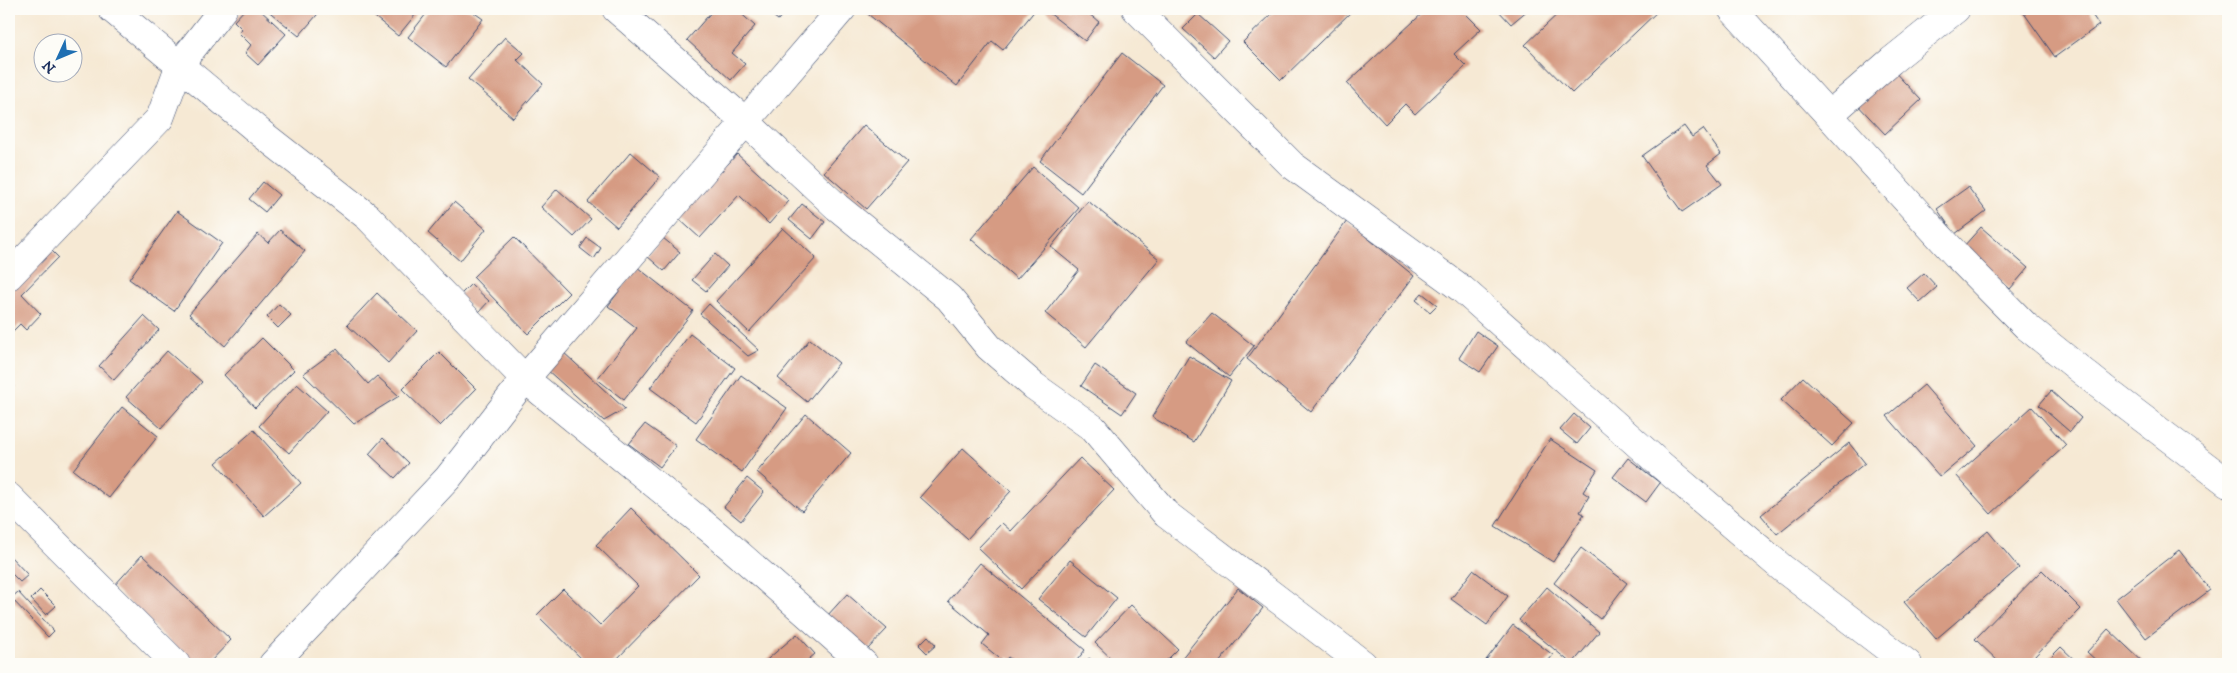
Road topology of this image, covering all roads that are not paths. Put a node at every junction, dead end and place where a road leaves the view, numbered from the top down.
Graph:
1 (112, 9) edge
2 (223, 9) edge
3 (616, 9) edge
4 (842, 9) edge
5 (1136, 9) edge
6 (1732, 9) edge
7 (1956, 9) edge
8 (180, 64) junction
9 (1829, 115) junction
10 (746, 122) junction
11 (9, 276) edge
12 (525, 379) junction
13 (2228, 483) edge
14 (9, 497) edge
15 (176, 664) edge
16 (273, 664) edge
17 (864, 664) edge
18 (1363, 664) edge
19 (1908, 664) edge

1 - 8 street
2 - 8 street
3 - 10 street
4 - 10 street
5 - 19 street
6 - 9 street
7 - 9 street
8 - 11 street
8 - 12 street
9 - 13 street
10 - 12 street
10 - 18 street
12 - 16 street
12 - 17 street
14 - 15 street

